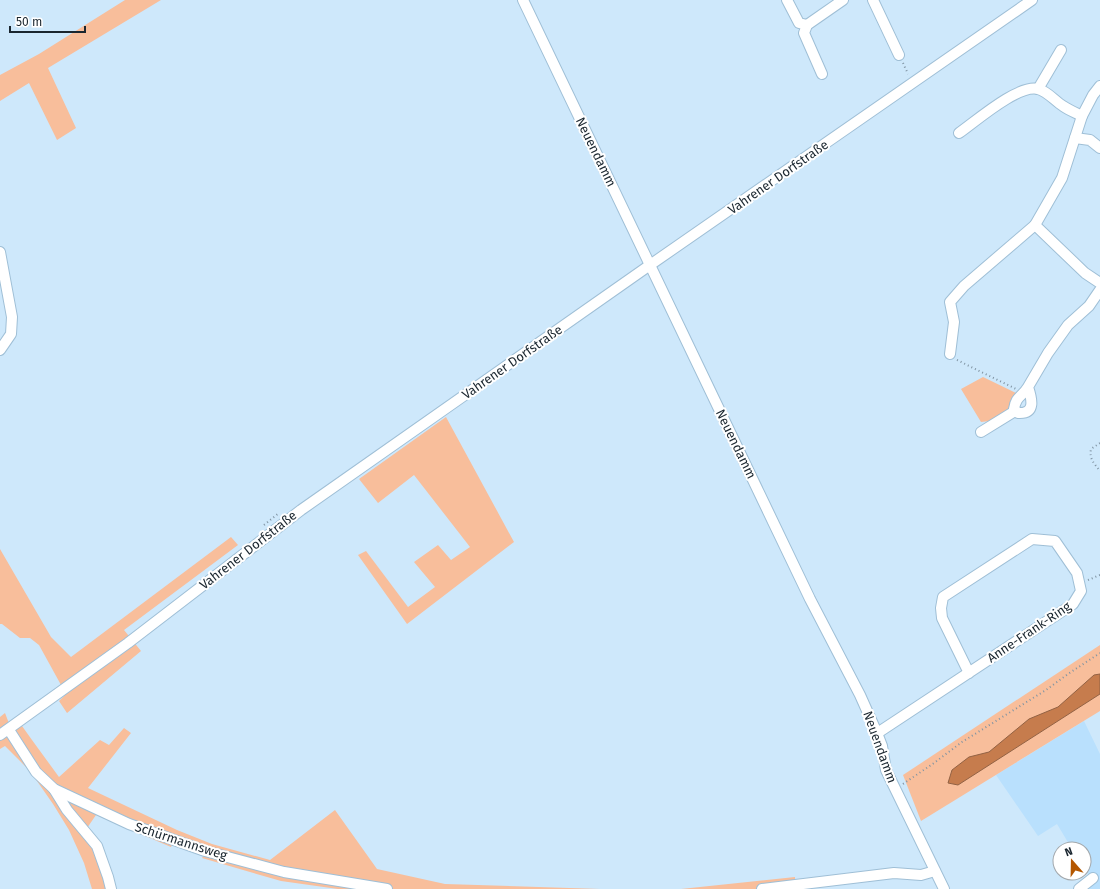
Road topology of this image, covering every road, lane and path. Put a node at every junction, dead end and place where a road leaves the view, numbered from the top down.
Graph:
1 (523, 0) edge
2 (787, 0) edge
3 (843, 0) edge
4 (873, 0) edge
5 (1032, 0) edge
6 (807, 25) junction
7 (1061, 50) dead end
8 (899, 55) joint
9 (822, 74) dead end
10 (913, 84) junction
11 (1100, 86) edge
12 (1038, 89) junction
13 (1082, 116) junction
14 (959, 133) dead end
15 (1075, 138) junction
16 (1100, 148) edge
17 (1035, 225) junction
18 (0, 252) edge
19 (650, 265) junction
20 (1100, 283) edge
21 (1100, 290) edge
22 (0, 350) edge
23 (950, 354) joint
24 (1025, 390) junction
25 (1015, 411) junction
26 (981, 432) dead end
27 (1100, 443) edge
28 (1100, 471) edge
29 (1100, 653) edge
30 (969, 673) junction
31 (4, 732) edge
32 (877, 733) junction
33 (54, 789) junction
34 (895, 789) junction
35 (935, 871) junction
36 (1093, 878) dead end
37 (111, 889) edge
38 (387, 889) edge
39 (762, 889) edge
40 (944, 889) edge
41 (1079, 889) edge

1 - 19 street, Neuendamm
2 - 6 street
3 - 6 street
4 - 8 street
5 - 10 street, Vahrener Dorfstraße
6 - 9 street
7 - 12 street
8 - 10 path
10 - 19 street, Vahrener Dorfstraße
11 - 13 street
12 - 13 street
12 - 14 street
13 - 15 street
15 - 16 street
15 - 17 street
17 - 20 street
17 - 23 street
18 - 22 street
19 - 31 street, Vahrener Dorfstraße
19 - 32 street, Neuendamm
21 - 24 street
23 - 24 path
24 - 25 street
24 - 25 street
25 - 26 street
27 - 28 path
29 - 34 path
30 - 30 street, Anne-Frank-Ring
30 - 32 street, Anne-Frank-Ring
31 - 33 street, Schürmannsweg
32 - 34 street, Neuendamm
33 - 37 street
33 - 38 street, Schürmannsweg
34 - 35 street, Neuendamm
35 - 39 street
35 - 40 street, Neuendamm
36 - 41 street

